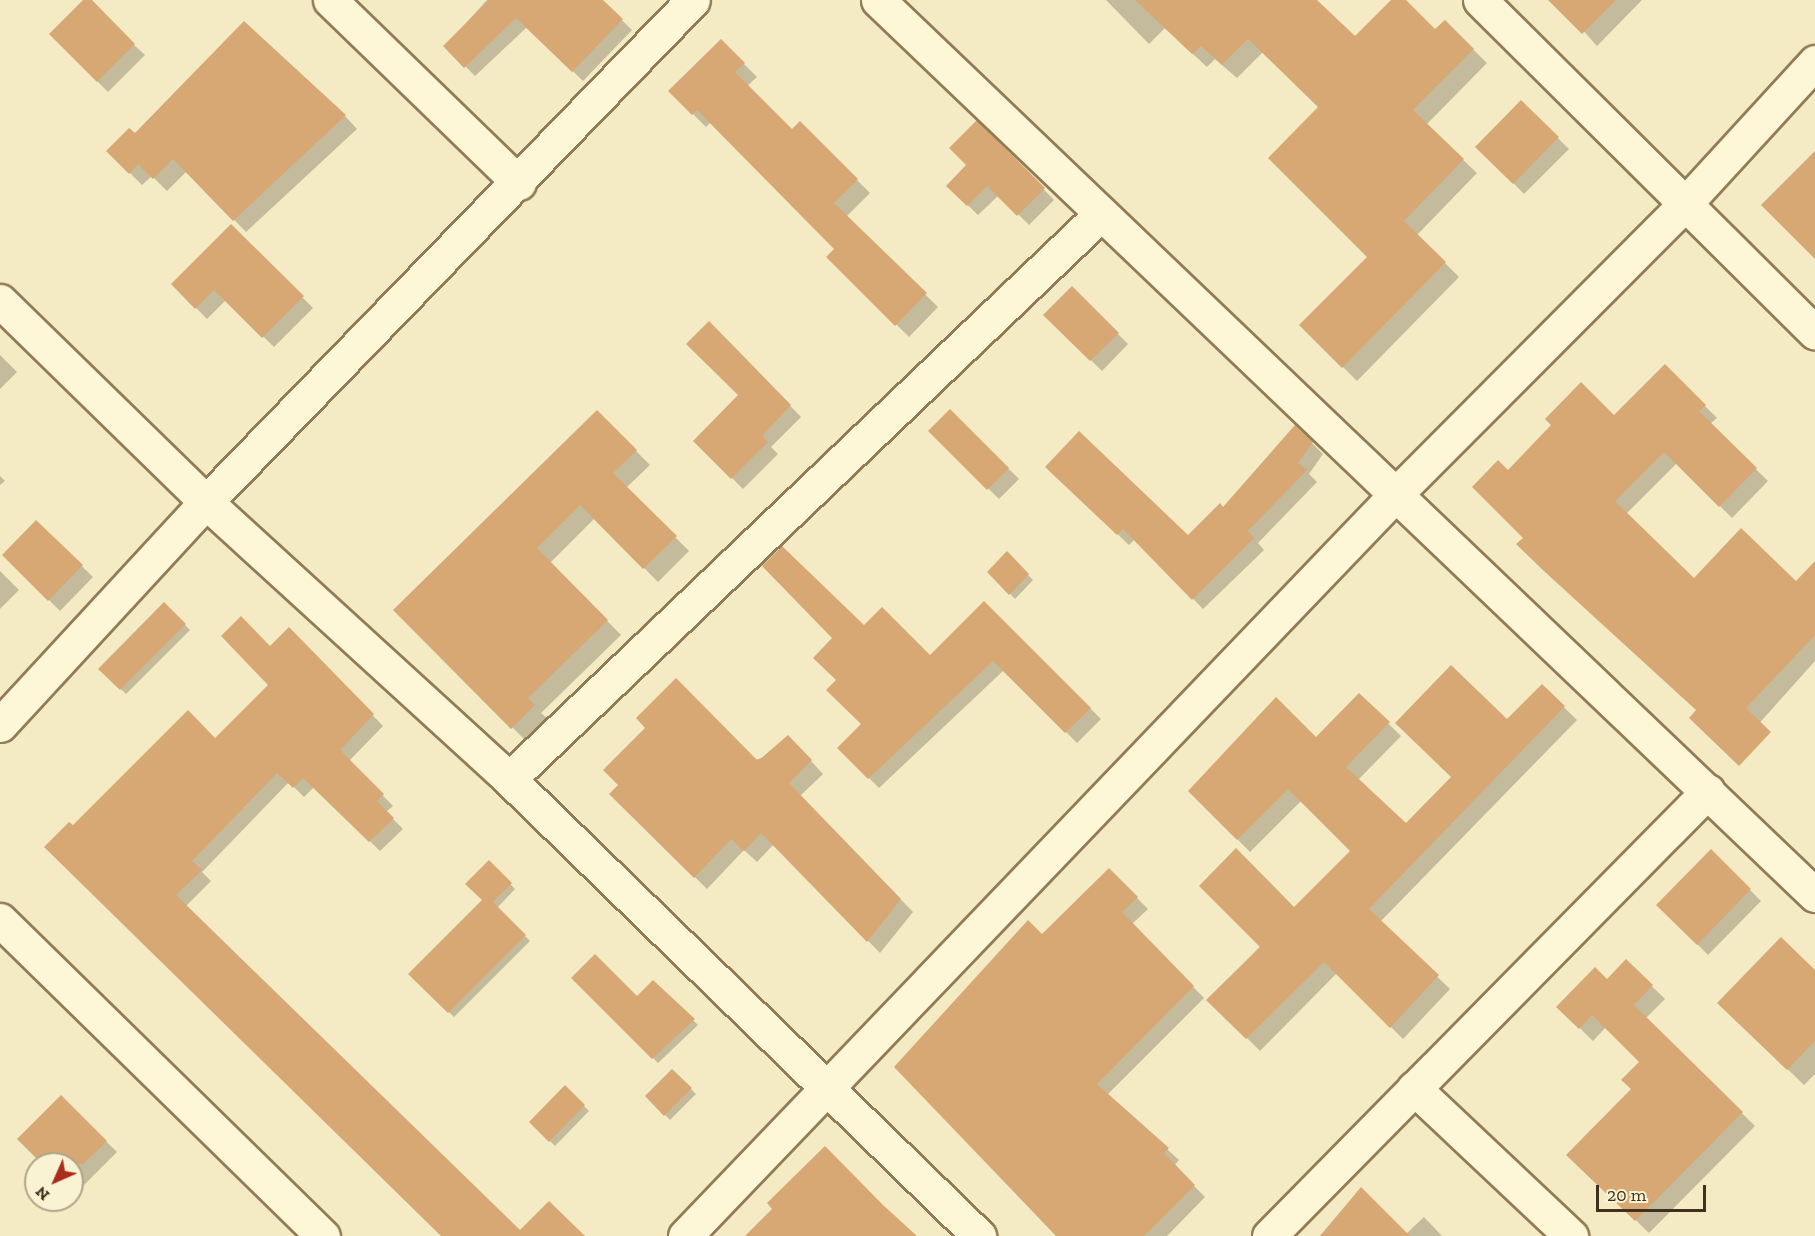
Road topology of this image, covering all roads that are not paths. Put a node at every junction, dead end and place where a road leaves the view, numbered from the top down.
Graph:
1 (330, 0) edge
2 (693, 0) edge
3 (878, 0) edge
4 (1480, 0) edge
5 (1815, 62) edge
6 (519, 183) junction
7 (1684, 205) junction
8 (1101, 214) junction
9 (0, 301) edge
10 (1815, 333) edge
11 (1398, 492) junction
12 (206, 502) junction
13 (0, 725) edge
14 (509, 779) junction
15 (1708, 791) junction
16 (1815, 895) edge
17 (0, 920) edge
18 (1414, 1088) junction
19 (824, 1091) junction
20 (323, 1236) edge
21 (685, 1236) edge
22 (979, 1236) edge
23 (1269, 1236) edge
24 (1571, 1236) edge

1 - 6 street
2 - 6 street
3 - 8 street
4 - 7 street
5 - 7 street
6 - 12 street
7 - 10 street
7 - 11 street
8 - 11 street
8 - 14 street
9 - 12 street
11 - 15 street
11 - 19 street
12 - 13 street
12 - 14 street
14 - 19 street
15 - 16 street
15 - 18 street
17 - 20 street
18 - 23 street
18 - 24 street
19 - 21 street
19 - 22 street

